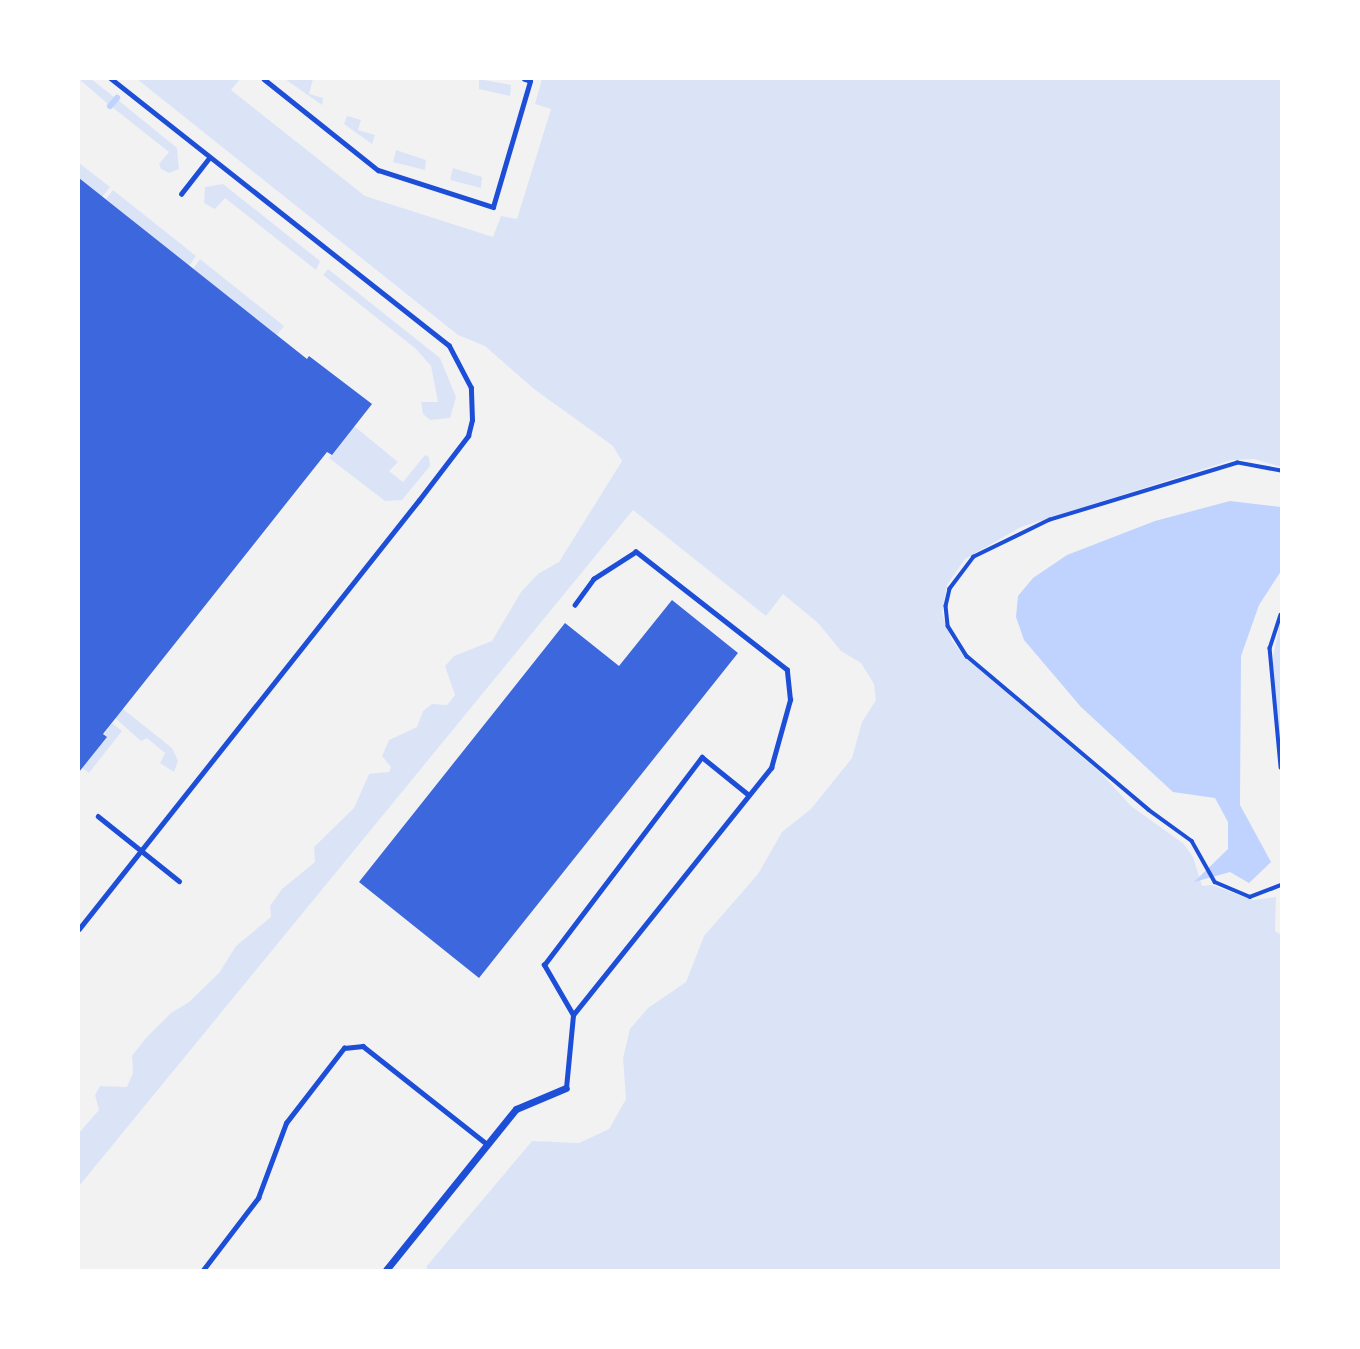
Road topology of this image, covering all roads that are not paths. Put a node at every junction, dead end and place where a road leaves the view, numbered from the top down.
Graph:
1 (111, 79) edge
2 (264, 79) edge
3 (524, 79) edge
4 (209, 158) junction
5 (181, 194) dead end
6 (575, 606) dead end
7 (749, 795) junction
8 (98, 816) dead end
9 (141, 850) junction
10 (179, 881) dead end
11 (79, 929) edge
12 (573, 1015) junction
13 (566, 1087) joint
14 (487, 1144) junction
15 (203, 1270) edge
16 (386, 1270) edge

1 - 4 lane
2 - 3 lane
4 - 5 lane
4 - 9 lane
6 - 7 lane
7 - 12 lane
7 - 12 lane
8 - 9 lane
9 - 10 lane
9 - 11 lane
12 - 13 lane
13 - 14 street
14 - 15 lane
14 - 16 street

